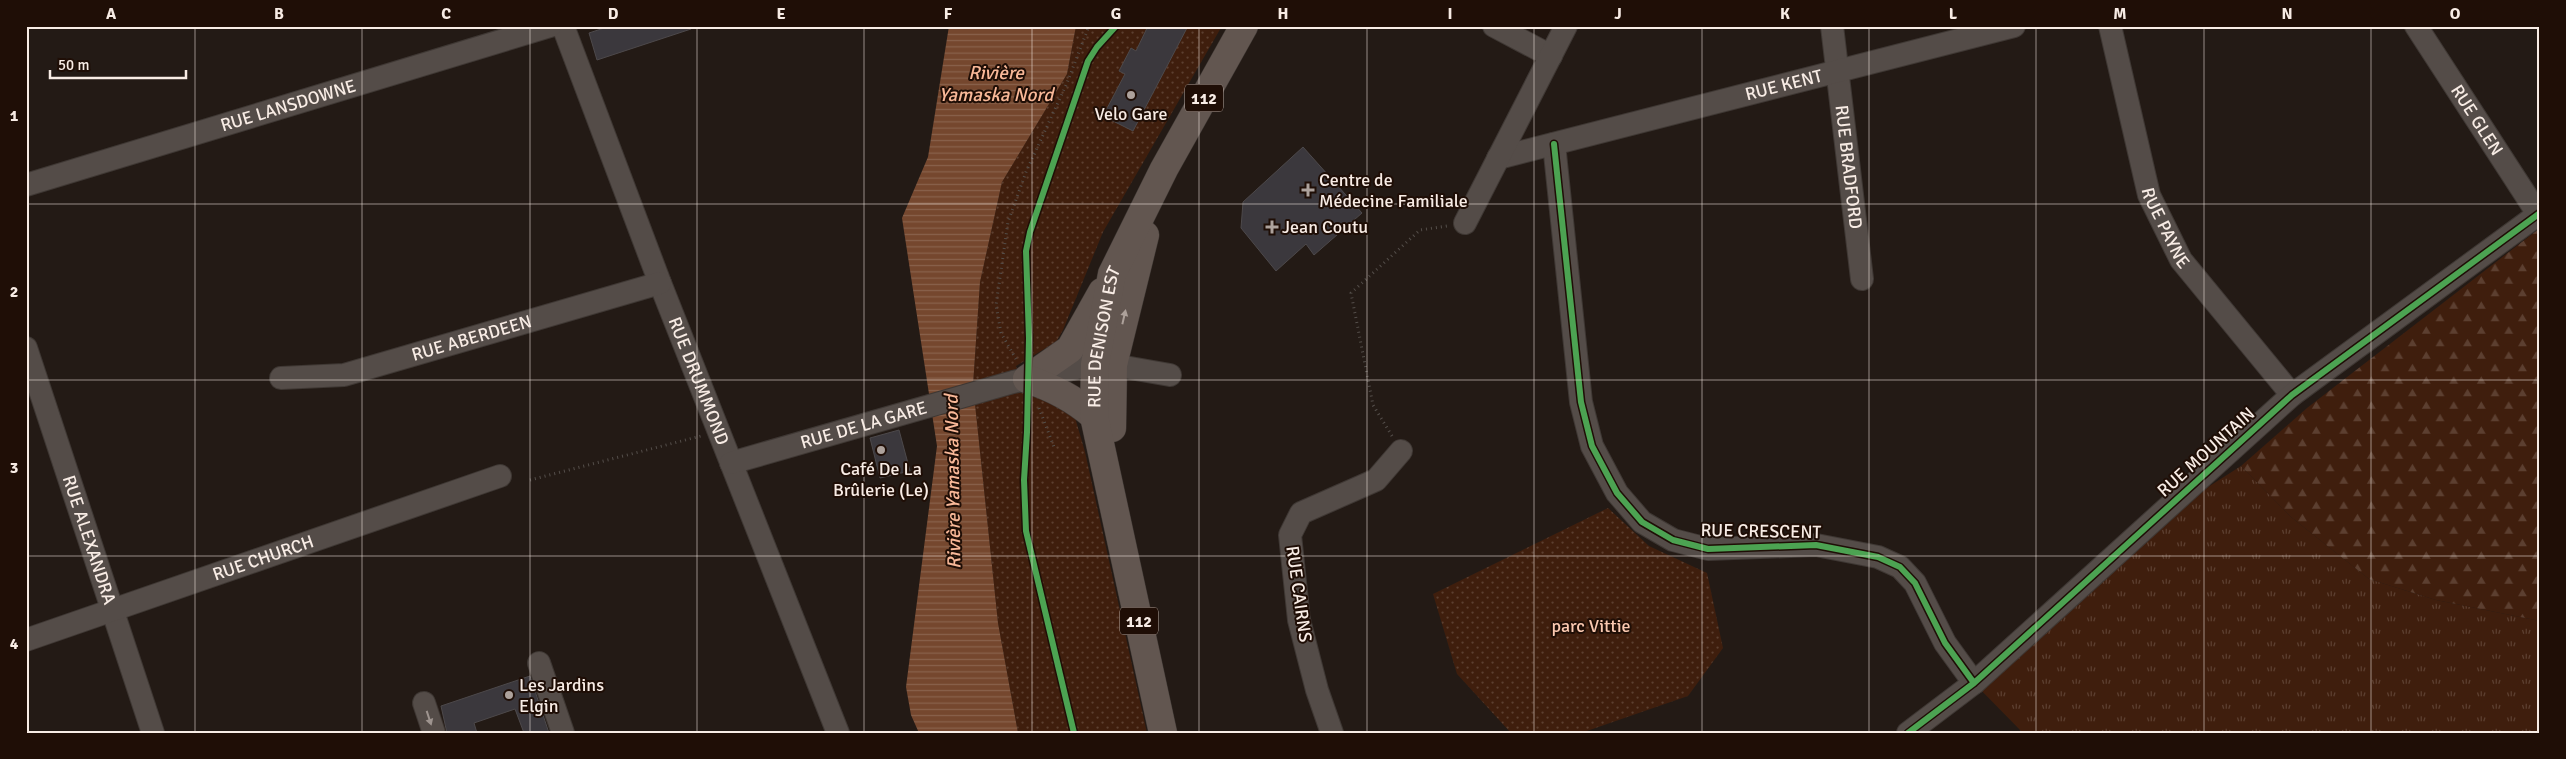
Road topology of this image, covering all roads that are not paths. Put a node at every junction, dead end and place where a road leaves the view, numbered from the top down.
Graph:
1 (550, 26) edge
2 (563, 26) edge
3 (1244, 26) edge
4 (1494, 26) edge
5 (1566, 26) edge
6 (1832, 26) edge
7 (2014, 26) edge
8 (2110, 26) edge
9 (2416, 26) edge
10 (1551, 56) junction
11 (1837, 72) junction
12 (1554, 144) junction
13 (1498, 158) junction
14 (26, 185) edge
15 (1157, 185) junction
16 (2539, 214) edge
17 (1464, 223) road end
18 (1112, 274) junction
19 (1862, 279) dead end
20 (660, 283) junction
21 (26, 348) edge
22 (1104, 364) junction
23 (1170, 375) dead end
24 (281, 378) dead end
25 (1020, 381) junction
26 (2292, 395) junction
27 (1094, 416) junction
28 (1401, 451) road end
29 (731, 463) junction
30 (500, 476) dead end
31 (1116, 510) junction
32 (112, 610) junction
33 (26, 640) edge
34 (539, 663) dead end
35 (1974, 683) junction
36 (424, 703) dead end
37 (834, 732) edge
38 (153, 733) edge
39 (434, 733) edge
40 (563, 733) edge
41 (1163, 733) edge
42 (1332, 733) edge
43 (1908, 733) edge

1 - 14 street, RUE LANSDOWNE
2 - 20 street, RUE DRUMMOND
3 - 15 main road, RUE DENISON EST / 112
4 - 10 street
5 - 10 street
6 - 11 street, RUE BRADFORD
7 - 11 street, RUE KENT
8 - 26 street, RUE PAYNE
9 - 16 street, RUE GLEN
10 - 13 street
11 - 12 street, RUE KENT
11 - 19 street, RUE BRADFORD
12 - 13 street, RUE KENT
12 - 35 street, RUE CRESCENT
13 - 17 street
15 - 18 main road, RUE DENISON EST / 112
22 -> 15 main road
16 - 26 street, RUE MOUNTAIN
18 - 22 main road, RUE DENISON EST / 112
18 - 25 main road
20 - 24 street, RUE ABERDEEN
20 - 29 street, RUE DRUMMOND
21 - 32 street, RUE ALEXANDRA
22 - 23 street
22 - 25 street, RUE DE LA GARE
22 - 27 main road, RUE DENISON EST / 112
22 - 31 main road
25 - 27 main road
25 - 29 street, RUE DE LA GARE
26 - 35 street, RUE MOUNTAIN
27 - 31 main road, RUE DENISON EST / 112
28 - 42 street, RUE CAIRNS
29 - 37 street, RUE DRUMMOND
30 - 32 street, RUE CHURCH
31 - 41 main road, RUE DENISON EST / 112
32 - 33 street, RUE CHURCH
32 - 38 street, RUE ALEXANDRA
34 - 40 street
35 - 43 street, RUE MOUNTAIN
36 -> 39 street

